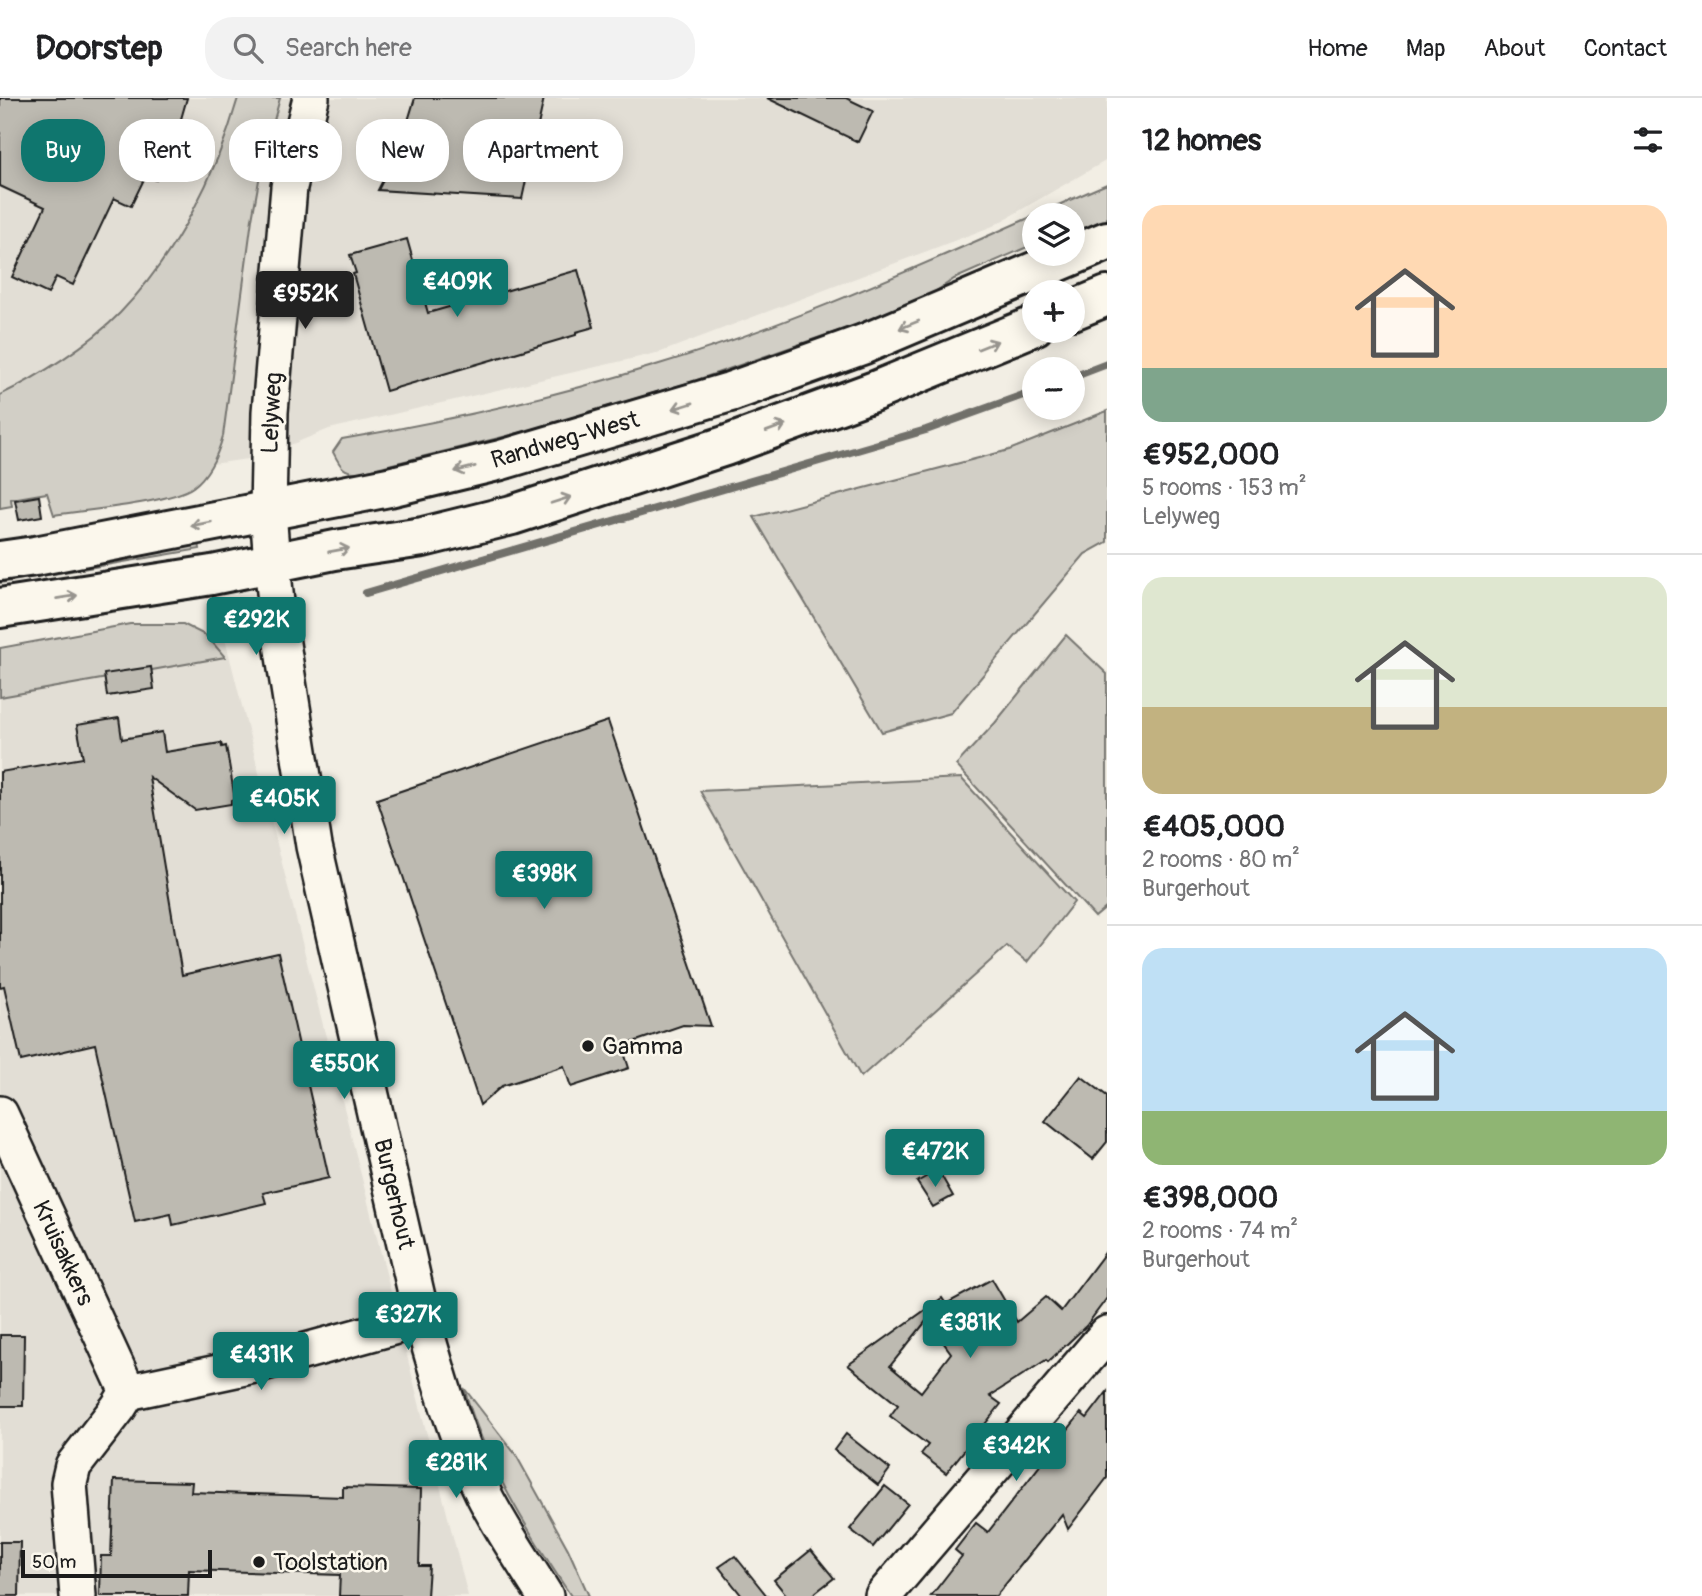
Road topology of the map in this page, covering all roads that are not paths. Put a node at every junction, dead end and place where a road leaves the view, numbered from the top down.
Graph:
1 (310, 98) edge
2 (1107, 241) edge
3 (1107, 296) edge
4 (1085, 305) edge
5 (1022, 331) edge
6 (268, 511) junction
7 (0, 561) edge
8 (272, 563) junction
9 (0, 608) edge
10 (0, 1114) edge
11 (422, 1319) junction
12 (1107, 1334) edge
13 (128, 1392) junction
14 (78, 1596) edge
15 (545, 1596) edge
16 (883, 1596) edge

1 - 6 street, Lelyweg
2 -> 6 main road, Randweg-West
3 - 4 main road
8 -> 5 main road
6 -> 7 main road, Randweg-West
6 - 8 street, Lelyweg
9 -> 8 main road
8 - 11 street, Burgerhout
10 - 13 street, Kruisakkers
11 - 13 street
11 - 15 street, Burgerhout
12 - 16 street
13 - 14 street

